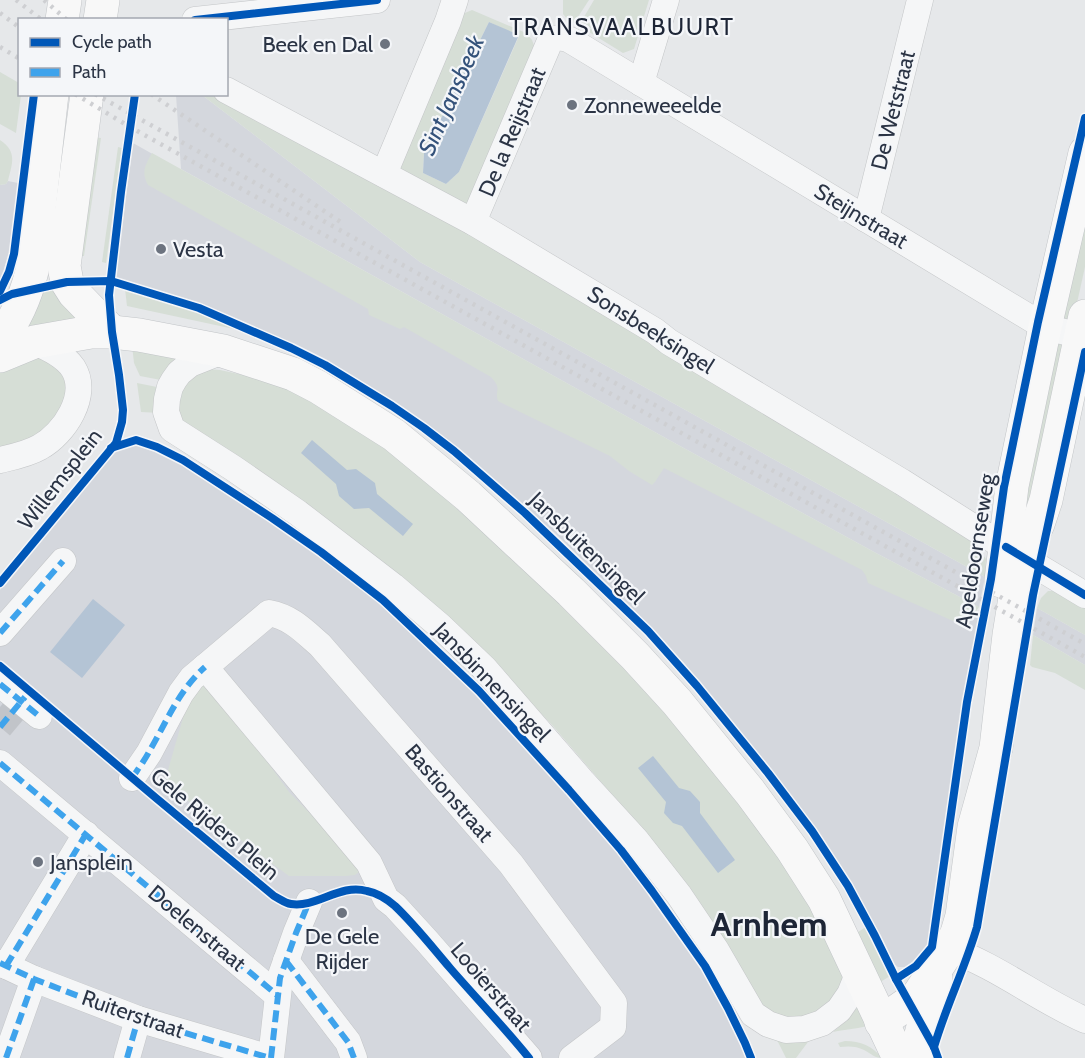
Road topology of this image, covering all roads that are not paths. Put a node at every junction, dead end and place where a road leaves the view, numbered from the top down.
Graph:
1 (65, 0) edge
2 (103, 0) edge
3 (377, 0) edge
4 (455, 0) edge
5 (666, 0) edge
6 (920, 0) edge
7 (62, 18) edge
8 (100, 18) edge
9 (205, 18) edge
10 (550, 41) joint
11 (641, 83) junction
12 (228, 91) edge
13 (52, 96) edge
14 (87, 96) edge
15 (1085, 153) edge
16 (384, 174) junction
17 (866, 219) junction
18 (473, 222) junction
19 (98, 325) junction
20 (1045, 327) junction
21 (0, 340) edge
22 (34, 342) junction
23 (1081, 345) edge
24 (223, 351) junction
25 (0, 356) edge
26 (0, 460) edge
27 (1014, 552) junction
28 (63, 561) dead end
29 (1085, 595) edge
30 (0, 633) edge
31 (205, 667) junction
32 (0, 684) edge
33 (27, 704) dead end
34 (0, 763) edge
35 (132, 778) dead end
36 (88, 836) junction
37 (309, 902) dead end
38 (945, 955) junction
39 (286, 961) junction
40 (3, 964) edge
41 (858, 975) junction
42 (34, 979) junction
43 (277, 995) junction
44 (138, 1019) junction
45 (1085, 1020) edge
46 (881, 1022) junction
47 (6, 1058) edge
48 (127, 1058) edge
49 (270, 1058) edge
50 (354, 1058) edge
51 (529, 1058) edge
52 (572, 1058) edge
53 (899, 1058) edge
54 (918, 1058) edge

1 - 7 main road
2 - 8 main road
3 - 9 street
4 - 16 street
5 - 11 street
6 - 17 street, De Wetstraat
10 - 11 street, Steijnstraat
10 - 18 street, De la Reijstraat
11 - 17 street, Steijnstraat
12 - 16 street, Sonsbeeksingel
13 - 21 main road
14 - 19 main road
15 - 20 main road, Apeldoornseweg
16 - 18 street, Sonsbeeksingel
17 - 20 street, Steijnstraat
18 - 27 street, Sonsbeeksingel
19 - 22 main road
19 - 24 main road, Jansbuitensingel
20 - 23 street, Steijnstraat
20 - 27 main road, Apeldoornseweg
22 - 25 main road
22 - 26 street, Willemsplein
23 - 27 main road, Apeldoornseweg
24 - 41 main road, Jansbuitensingel
24 - 41 street, Jansbinnensingel
27 - 29 street, Sonsbeeksingel
27 - 38 main road, Apeldoornseweg
28 - 30 street
31 - 35 street, Gele Rijders Plein
31 - 51 street, Looierstraat
31 - 52 street, Bastionstraat
32 - 33 street
34 - 36 street
36 - 40 street
36 - 43 street, Doelenstraat
37 - 39 street
38 - 45 street
38 - 46 main road
38 - 54 main road
39 - 43 street
39 - 50 street
40 - 42 street, Ruiterstraat
41 - 46 main road, Jansbuitensingel
42 - 44 street, Ruiterstraat
42 - 47 street
43 - 49 street
44 - 48 street
44 - 49 street, Ruiterstraat
46 - 53 main road, Jansbuitensingel

